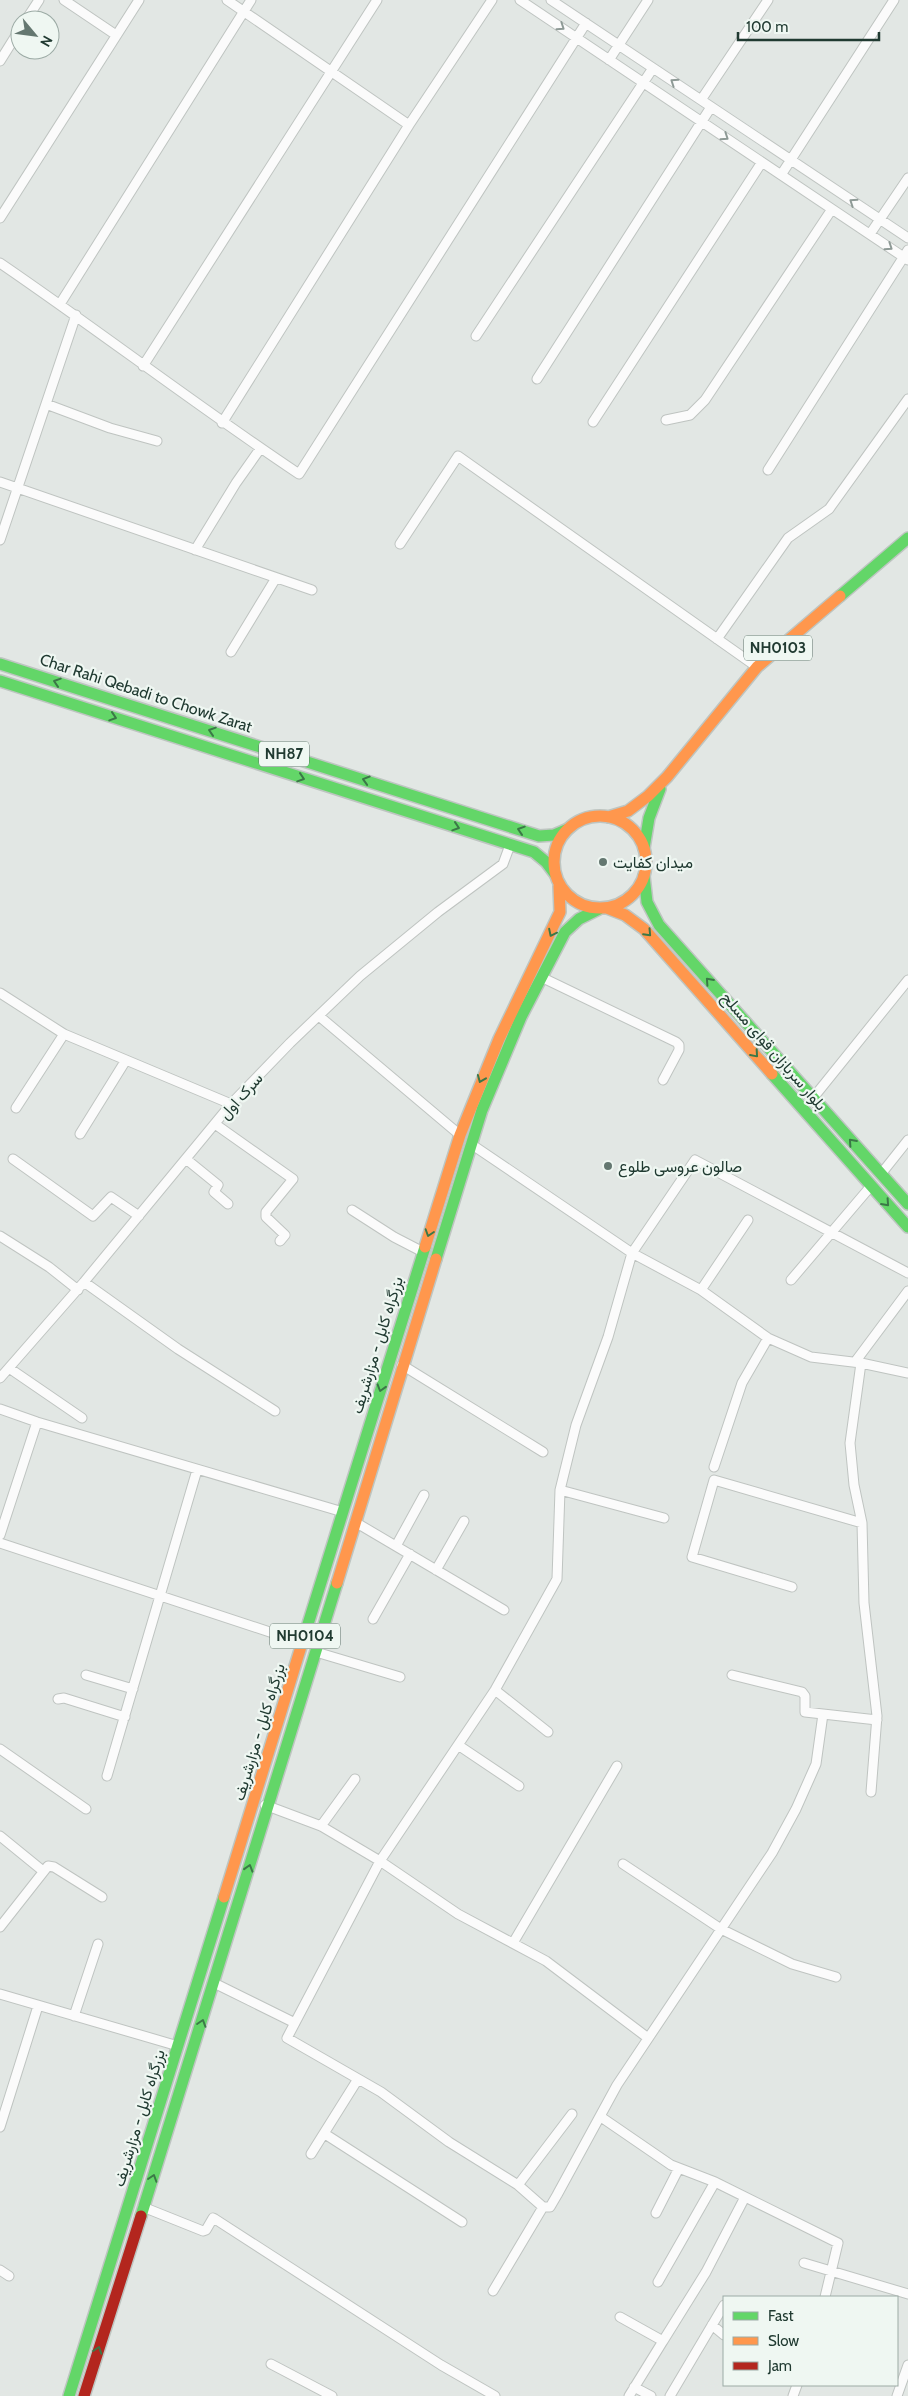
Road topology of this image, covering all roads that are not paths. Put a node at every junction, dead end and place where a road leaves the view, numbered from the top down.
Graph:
1 (64, 0) edge
2 (139, 0) edge
3 (227, 0) edge
4 (251, 0) edge
5 (377, 0) edge
6 (492, 0) edge
7 (552, 0) edge
8 (648, 0) edge
9 (768, 0) edge
10 (894, 0) edge
11 (524, 1) edge
12 (244, 12) junction
13 (586, 23) junction
14 (116, 35) junction
15 (576, 38) junction
16 (619, 45) junction
17 (10, 46) edge
18 (609, 60) junction
19 (0, 61) edge
20 (653, 68) junction
21 (331, 71) junction
22 (644, 82) junction
23 (701, 100) junction
24 (711, 107) junction
25 (702, 122) junction
26 (409, 125) junction
27 (790, 160) junction
28 (762, 162) junction
29 (781, 175) junction
30 (908, 178) edge
31 (832, 209) junction
32 (0, 218) edge
33 (880, 220) junction
34 (870, 234) junction
35 (908, 238) edge
36 (907, 256) edge
37 (0, 263) edge
38 (60, 304) junction
39 (76, 315) junction
40 (476, 336) dead end
41 (143, 366) junction
42 (537, 380) dead end
43 (908, 399) edge
44 (46, 404) junction
45 (666, 420) dead end
46 (593, 422) dead end
47 (222, 423) junction
48 (157, 441) dead end
49 (260, 448) junction
50 (768, 470) dead end
51 (0, 482) edge
52 (16, 489) junction
53 (908, 538) edge
54 (0, 540) edge
55 (400, 544) dead end
56 (195, 550) junction
57 (276, 578) junction
58 (312, 590) dead end
59 (717, 639) junction
60 (231, 652) dead end
61 (0, 664) edge
62 (757, 667) junction
63 (0, 681) edge
64 (667, 777) junction
65 (608, 817) junction
66 (568, 829) junction
67 (510, 845) junction
68 (644, 848) junction
69 (555, 874) junction
70 (644, 876) junction
71 (560, 886) junction
72 (603, 908) junction
73 (541, 977) junction
74 (908, 980) edge
75 (0, 993) edge
76 (319, 1016) junction
77 (64, 1034) junction
78 (126, 1060) junction
79 (664, 1080) dead end
80 (813, 1098) junction
81 (231, 1104) junction
82 (16, 1108) dead end
83 (215, 1124) junction
84 (80, 1134) dead end
85 (460, 1135) junction
86 (908, 1140) edge
87 (471, 1144) junction
88 (12, 1159) dead end
89 (186, 1159) junction
90 (881, 1174) junction
91 (871, 1186) junction
92 (228, 1204) dead end
93 (908, 1204) edge
94 (352, 1210) dead end
95 (139, 1216) junction
96 (748, 1220) dead end
97 (908, 1227) edge
98 (833, 1233) junction
99 (0, 1236) edge
100 (280, 1241) dead end
101 (423, 1252) junction
102 (632, 1253) junction
103 (908, 1272) edge
104 (791, 1280) dead end
105 (81, 1286) junction
106 (702, 1290) junction
107 (908, 1291) edge
108 (768, 1338) junction
109 (858, 1363) junction
110 (402, 1365) junction
111 (9, 1368) junction
112 (908, 1373) edge
113 (0, 1378) edge
114 (0, 1409) edge
115 (275, 1411) dead end
116 (82, 1418) dead end
117 (37, 1422) junction
118 (543, 1452) dead end
119 (714, 1467) dead end
120 (197, 1470) junction
121 (560, 1490) junction
122 (424, 1495) dead end
123 (343, 1512) junction
124 (664, 1518) dead end
125 (464, 1521) dead end
126 (355, 1522) junction
127 (862, 1522) junction
128 (0, 1535) edge
129 (0, 1543) edge
130 (396, 1546) junction
131 (410, 1554) junction
132 (436, 1570) junction
133 (792, 1588) dead end
134 (161, 1596) junction
135 (504, 1610) dead end
136 (373, 1619) dead end
137 (303, 1643) junction
138 (316, 1652) junction
139 (86, 1675) dead end
140 (732, 1675) dead end
141 (400, 1677) dead end
142 (133, 1689) junction
143 (496, 1690) junction
144 (58, 1699) dead end
145 (823, 1714) junction
146 (125, 1717) junction
147 (877, 1720) junction
148 (548, 1732) dead end
149 (458, 1746) junction
150 (0, 1749) edge
151 (617, 1766) dead end
152 (107, 1776) dead end
153 (355, 1779) dead end
154 (519, 1786) dead end
155 (871, 1792) dead end
156 (254, 1801) junction
157 (268, 1806) junction
158 (86, 1809) dead end
159 (321, 1826) junction
160 (0, 1836) edge
161 (380, 1861) junction
162 (623, 1864) dead end
163 (43, 1871) junction
164 (102, 1897) dead end
165 (0, 1927) edge
166 (721, 1929) junction
167 (512, 1943) junction
168 (98, 1944) dead end
169 (836, 1977) dead end
170 (214, 1984) junction
171 (0, 1994) edge
172 (38, 2006) junction
173 (74, 2016) junction
174 (295, 2023) junction
175 (648, 2038) junction
176 (178, 2046) junction
177 (358, 2079) junction
178 (572, 2114) dead end
179 (601, 2117) junction
180 (0, 2127) edge
181 (325, 2134) junction
182 (311, 2154) dead end
183 (679, 2168) junction
184 (714, 2182) junction
185 (518, 2185) junction
186 (744, 2198) junction
187 (542, 2206) junction
188 (143, 2207) junction
189 (656, 2213) dead end
190 (462, 2222) dead end
191 (804, 2263) dead end
192 (0, 2270) edge
193 (833, 2272) junction
194 (9, 2276) dead end
195 (658, 2282) dead end
196 (493, 2291) dead end
197 (908, 2294) edge
198 (825, 2296) edge
199 (723, 2307) edge
200 (620, 2317) dead end
201 (712, 2325) junction
202 (723, 2333) edge
203 (663, 2341) junction
204 (271, 2364) dead end
205 (908, 2365) edge
206 (634, 2387) junction
207 (69, 2396) edge
208 (84, 2396) edge
209 (332, 2396) edge
210 (495, 2396) edge
211 (629, 2396) edge
212 (651, 2396) edge
213 (670, 2396) edge
214 (897, 2396) edge

1 - 14 street
2 - 14 street
3 - 12 street
4 - 12 street
5 - 21 street
6 - 26 street
7 - 13 street
8 - 16 street
9 - 23 street
10 - 27 street
11 -> 15 street
12 - 21 street
12 - 38 street
13 - 15 street
13 - 16 street
14 - 32 street
15 - 18 street
15 - 49 street
16 - 18 street
16 - 20 street
17 - 19 street
18 - 22 street
20 - 22 street
23 -> 20 street
21 - 26 street
21 - 41 street
22 - 25 street
22 - 40 street
23 - 24 street
24 - 25 street
24 - 27 street
25 -> 28 street
25 - 42 street
26 - 47 street
27 - 29 street
33 -> 27 street
28 - 29 street
28 - 46 street
29 - 31 street
30 - 33 street
31 - 34 street
31 - 45 street
33 - 34 street
33 - 35 street
34 -> 36 street
36 - 50 street
37 - 38 street
38 - 39 street
39 - 41 street
39 - 44 street
41 - 47 street
43 - 59 street
44 - 48 street
44 - 52 street
47 - 49 street
49 - 56 street
51 - 52 street
52 - 54 street
52 - 56 street
53 - 62 main road, NH0103
55 - 59 street
56 - 57 street
57 - 58 street
57 - 60 street
59 - 62 street
66 -> 61 main road, Char Rahi Qebadi to Chowk Zarat / NH87
62 - 64 main road, NH0103
63 -> 67 main road, Char Rahi Qebadi to Chowk Zarat / NH87
64 - 65 main road, NH0103
64 - 68 main road, NH0103
65 - 66 main road
65 - 68 main road
66 - 69 main road
67 - 69 main road, Char Rahi Qebadi to Chowk Zarat / NH87
67 - 76 street, سرک اول
68 - 70 main road
69 - 71 main road
70 - 72 main road
80 -> 70 main road, بلوار سربازان قوای مسلح
71 - 72 main road
71 -> 85 main road, بزرگراه کابل - مزارشریف / NH0104
72 - 73 main road, بزرگراه کابل - مزارشریف / NH0104
72 -> 91 main road, بلوار سربازان قوای مسلح
73 - 79 street
73 - 87 main road, بزرگراه کابل - مزارشریف / NH0104
74 - 80 street
75 - 77 street
76 - 81 street, سرک اول
76 - 85 street
77 - 78 street
77 - 82 street
78 - 81 street
78 - 84 street
90 -> 80 main road, بلوار سربازان قوای مسلح
81 - 83 street, سرک اول
83 - 89 street, سرک اول
83 - 100 street
85 -> 101 main road, بزرگراه کابل - مزارشریف / NH0104
86 - 90 street
87 - 102 street
87 - 110 main road, بزرگراه کابل - مزارشریف / NH0104
88 - 95 street
89 - 92 street
89 - 95 street, سرک اول
90 - 93 main road, بلوار سربازان قوای مسلح
91 -> 97 main road, بلوار سربازان قوای مسلح
91 - 98 street
94 - 101 street
95 - 105 street, سرک اول
96 - 106 street
98 - 102 street
98 - 103 street
98 - 104 street
99 - 105 street
101 -> 123 main road, بزرگراه کابل - مزارشریف / NH0104
102 - 106 street
102 - 121 street
105 - 111 street, سرک اول
105 - 115 street
106 - 108 street
107 - 109 street
108 - 109 street
108 - 119 street
109 - 112 street
109 - 127 street
110 - 118 street
110 - 126 main road, بزرگراه کابل - مزارشریف / NH0104
111 - 113 street, سرک اول
111 - 116 street
114 - 117 street
117 - 120 street
117 - 128 street
120 - 123 street
120 - 134 street
121 - 124 street
121 - 143 street
122 - 130 street
123 - 137 main road, بزرگراه کابل - مزارشریف / NH0104
125 - 132 street
126 - 130 street
126 - 138 main road, بزرگراه کابل - مزارشریف / NH0104
127 - 133 street
127 - 147 street
129 - 134 street
130 - 131 street
131 - 132 street
131 - 136 street
132 - 135 street
134 - 137 street
134 - 142 street
137 - 156 main road, بزرگراه کابل - مزارشریف / NH0104
138 - 141 street
138 - 157 main road, بزرگراه کابل - مزارشریف / NH0104
139 - 142 street
140 - 145 street
142 - 146 street
143 - 148 street
143 - 149 street
144 - 146 street
145 - 147 street
145 - 166 street
146 - 152 street
147 - 155 street
149 - 154 street
149 - 161 street
150 - 158 street
151 - 167 street
153 - 159 street
156 - 157 street
156 - 176 main road, بزرگراه کابل - مزارشریف / NH0104
157 - 159 street
170 -> 157 main road, بزرگراه کابل - مزارشریف / NH0104
159 - 161 street
160 - 163 street
161 - 167 street
161 - 174 street
162 - 166 street
163 - 164 street
163 - 165 street
166 - 169 street
166 - 175 street
167 - 175 street
168 - 173 street
170 - 174 street
188 -> 170 main road, بزرگراه کابل - مزارشریف / NH0104
171 - 172 street
172 - 173 street
172 - 180 street
173 - 176 street
174 - 177 street
175 - 179 street
176 - 207 main road, بزرگراه کابل - مزارشریف / NH0104
177 - 181 street
177 - 185 street
178 - 185 street
179 - 183 street
179 - 187 street
181 - 182 street
181 - 190 street
183 - 184 street
183 - 189 street
184 - 186 street
184 - 195 street
185 - 187 street
186 - 193 street
186 - 203 street
187 - 196 street
208 -> 188 main road, بزرگراه کابل - مزارشریف / NH0104
188 - 210 street
191 - 193 street
192 - 194 street
193 - 197 street
193 - 198 street
199 - 201 street
200 - 203 street
201 - 202 street
201 - 213 street
203 - 206 street
204 - 209 street
205 - 214 street
206 - 211 street
206 - 212 street

